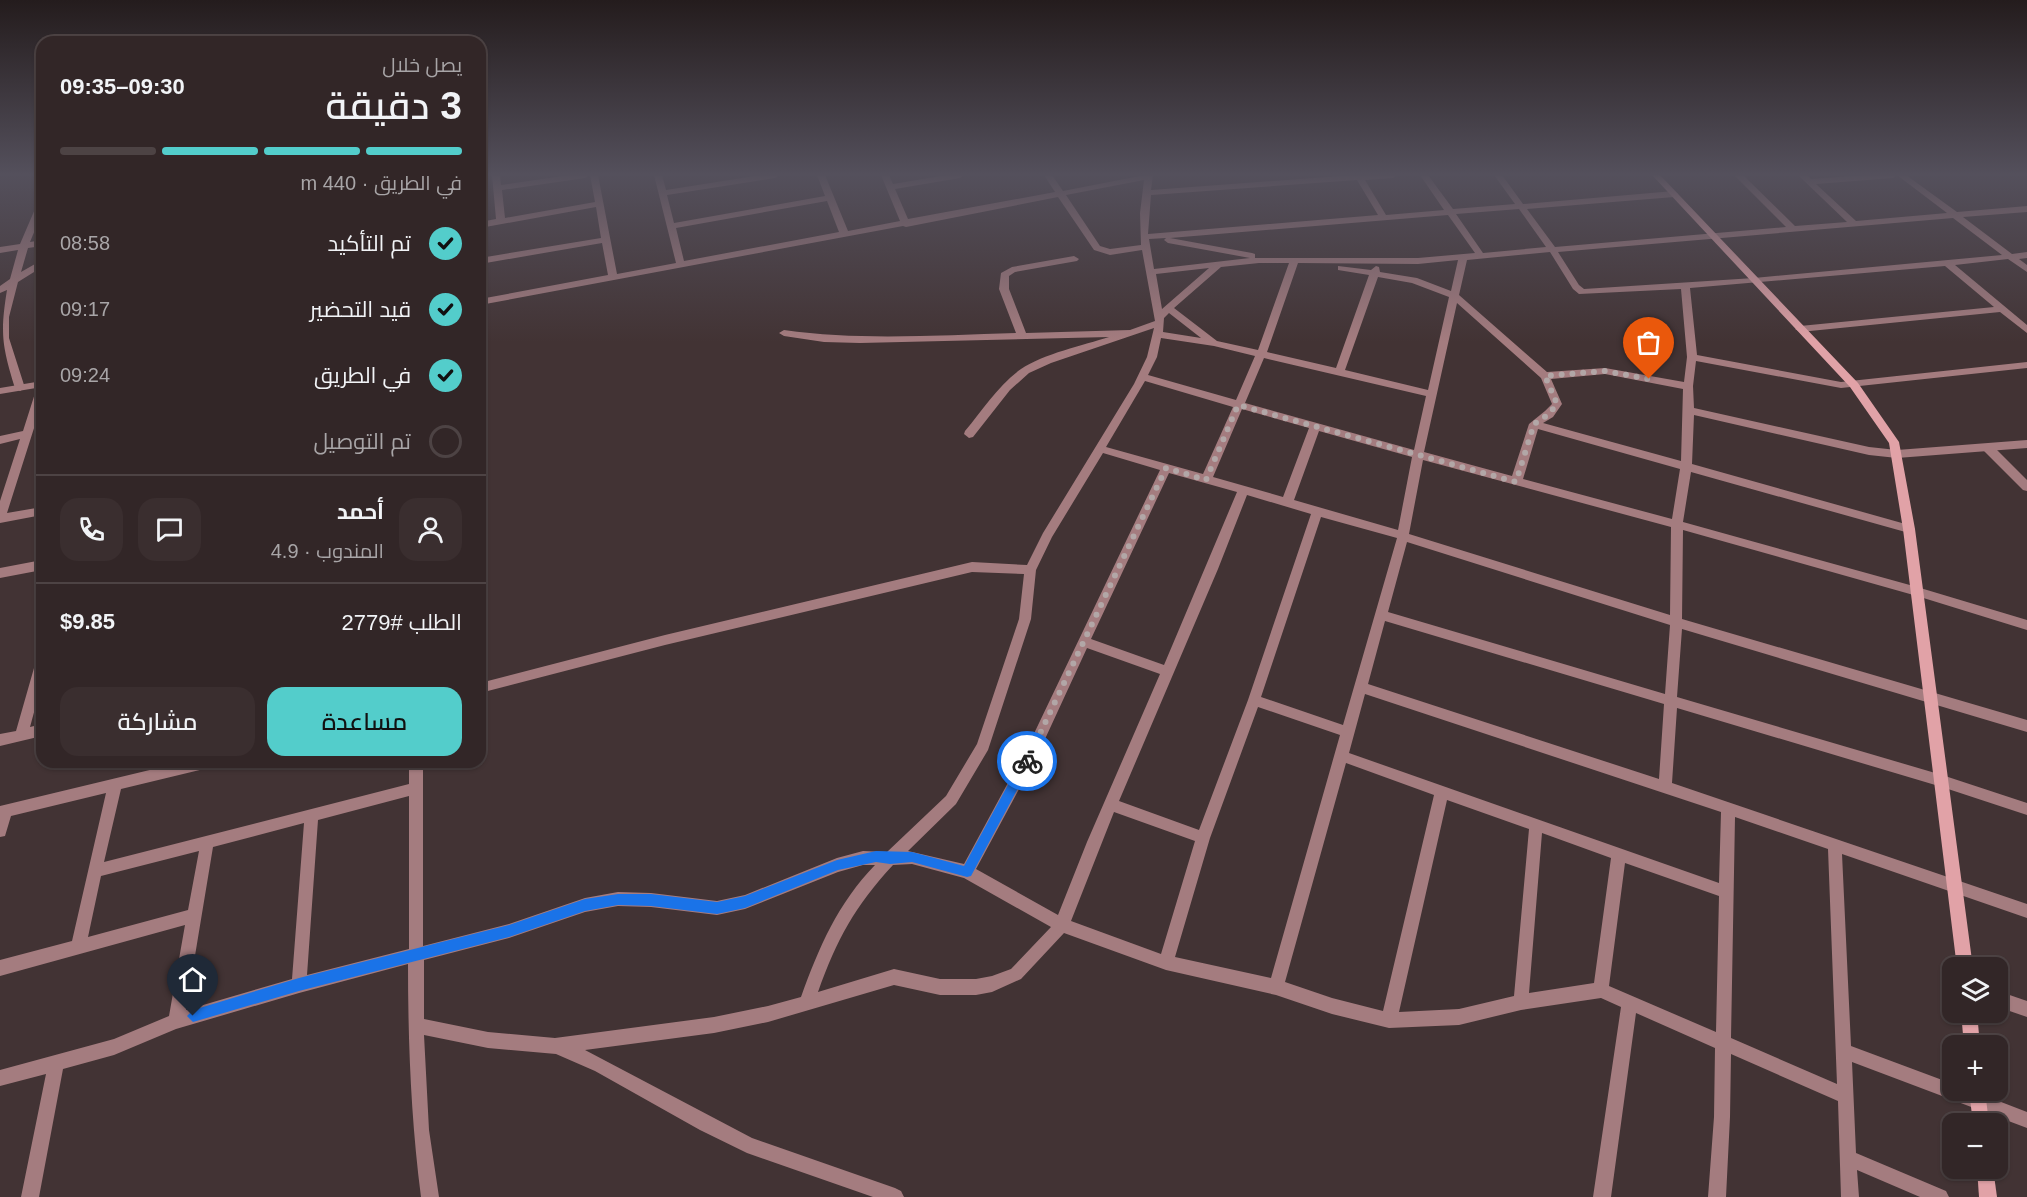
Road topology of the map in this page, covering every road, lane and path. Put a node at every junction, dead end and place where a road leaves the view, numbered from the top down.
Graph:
1 (30, 231) edge
2 (604, 231) edge
3 (672, 231) edge
4 (843, 231) edge
5 (868, 231) edge
6 (1083, 231) edge
7 (1147, 231) edge
8 (1245, 231) edge
9 (1463, 231) edge
10 (1539, 231) edge
11 (1707, 231) edge
12 (1752, 231) edge
13 (1976, 231) edge
14 (845, 235) junction
15 (1711, 235) junction
16 (606, 240) junction
17 (1147, 240) junction
18 (36, 244) edge
19 (24, 246) junction
20 (1552, 249) junction
21 (0, 250) edge
22 (2027, 255) edge
23 (1481, 256) junction
24 (2010, 256) junction
25 (1463, 258) junction
26 (1074, 259) dead end
27 (486, 260) edge
28 (1275, 260) junction
29 (1295, 260) junction
30 (1307, 261) junction
31 (1377, 262) junction
32 (1946, 262) junction
33 (1222, 264) junction
34 (681, 266) junction
35 (36, 267) edge
36 (2027, 269) edge
37 (1149, 272) junction
38 (1375, 274) junction
39 (613, 278) junction
40 (16, 280) junction
41 (1754, 281) junction
42 (1685, 285) junction
43 (0, 290) edge
44 (1454, 295) junction
45 (486, 301) edge
46 (1169, 309) junction
47 (2002, 309) junction
48 (1159, 325) junction
49 (1800, 329) junction
50 (2027, 330) edge
51 (784, 333) dead end
52 (1130, 333) junction
53 (1022, 335) junction
54 (1214, 343) junction
55 (1261, 354) junction
56 (1692, 357) junction
57 (2027, 366) edge
58 (1340, 373) junction
59 (1545, 376) junction
60 (1143, 377) junction
61 (1854, 385) junction
62 (36, 386) edge
63 (1688, 386) junction
64 (20, 388) junction
65 (0, 391) edge
66 (1432, 394) junction
67 (36, 405) edge
68 (1238, 405) junction
69 (1689, 410) junction
70 (1534, 424) junction
71 (1315, 427) junction
72 (27, 434) junction
73 (969, 434) dead end
74 (0, 440) edge
75 (2027, 444) edge
76 (1988, 448) junction
77 (1101, 449) junction
78 (1897, 454) junction
79 (1418, 455) junction
80 (1686, 466) junction
81 (1166, 468) junction
82 (1206, 480) junction
83 (1516, 482) junction
84 (2027, 487) edge
85 (1243, 490) junction
86 (1287, 503) junction
87 (36, 512) edge
88 (1317, 512) junction
89 (0, 518) edge
90 (1677, 526) junction
91 (1909, 529) junction
92 (1403, 536) junction
93 (36, 566) edge
94 (1030, 570) junction
95 (0, 573) edge
96 (1917, 591) junction
97 (1381, 615) junction
98 (1676, 622) junction
99 (2027, 625) edge
100 (1085, 642) junction
101 (1166, 671) junction
102 (36, 682) edge
103 (486, 686) edge
104 (1360, 687) junction
105 (1931, 697) junction
106 (1254, 700) junction
107 (1671, 703) junction
108 (2027, 726) edge
109 (36, 731) edge
110 (1347, 732) junction
111 (21, 735) junction
112 (0, 740) edge
113 (1341, 756) junction
114 (183, 768) edge
115 (417, 768) edge
116 (1942, 781) junction
117 (115, 784) junction
118 (1665, 786) junction
119 (416, 788) junction
120 (1442, 791) junction
121 (1110, 804) junction
122 (1728, 809) junction
123 (2027, 809) edge
124 (3, 812) edge
125 (311, 816) junction
126 (1536, 824) junction
127 (0, 831) edge
128 (1203, 838) junction
129 (207, 843) junction
130 (1835, 846) junction
131 (1619, 855) junction
132 (890, 859) junction
133 (94, 871) junction
134 (967, 872) junction
135 (1954, 886) junction
136 (1726, 892) junction
137 (2027, 911) edge
138 (195, 915) junction
139 (1062, 925) junction
140 (78, 946) junction
141 (415, 956) junction
142 (1964, 957) edge
143 (1166, 963) junction
144 (0, 968) edge
145 (299, 985) junction
146 (1276, 987) junction
147 (1601, 990) junction
148 (1630, 1001) junction
149 (807, 1002) junction
150 (1521, 1002) junction
151 (2008, 1002) edge
152 (2027, 1009) edge
153 (1389, 1020) junction
154 (176, 1021) junction
155 (416, 1025) junction
156 (1723, 1041) junction
157 (555, 1046) junction
158 (1846, 1052) junction
159 (56, 1062) junction
160 (0, 1078) edge
161 (1942, 1083) edge
162 (1846, 1096) junction
163 (1990, 1101) edge
164 (2027, 1120) edge
165 (1849, 1158) junction
166 (1986, 1179) edge
167 (30, 1197) edge
168 (430, 1197) edge
169 (895, 1197) edge
170 (1602, 1197) edge
171 (1717, 1197) edge
172 (1850, 1197) edge
173 (1940, 1197) edge
174 (1988, 1197) edge

1 - 19 street
2 - 16 street
3 - 34 street
4 - 14 street
5 - 14 street
6 - 17 street
7 - 17 street
8 - 17 street
9 - 23 street
10 - 20 street
11 - 15 main road
12 - 15 street
13 - 24 street
14 - 34 street
15 - 20 street
15 - 41 main road
16 - 27 street
16 - 39 street
17 - 28 street
17 - 37 street
18 - 19 street
19 - 21 street
19 - 40 street
20 - 23 street
20 - 42 street
22 - 24 street
23 - 25 street
24 - 32 street
24 - 36 street
25 - 31 street
25 - 44 street
26 - 53 street
28 - 29 street
28 - 33 street
29 - 30 street
29 - 55 street
30 - 31 street
30 - 38 street
31 - 38 street
32 - 41 street
32 - 47 street
33 - 37 street
33 - 46 street
34 - 39 street
35 - 40 street
37 - 48 street
38 - 44 street
38 - 58 street
39 - 45 street
40 - 43 street
40 - 64 street
41 - 42 street
41 - 49 main road
42 - 56 street
44 - 59 street
44 - 66 street
46 - 48 street
46 - 54 street
47 - 49 street
47 - 50 street
48 - 52 street
48 - 54 street
48 - 60 street
49 - 61 main road
51 - 53 street
52 - 53 street
52 - 73 street
54 - 55 street
55 - 58 street
55 - 68 street
56 - 61 street
56 - 63 street
57 - 61 street
58 - 66 street
59 - 63 street
59 - 70 street
60 - 68 street
60 - 77 street
61 - 78 main road
62 - 64 street
63 - 69 street
64 - 65 street
66 - 79 street
67 - 72 street
68 - 71 street
68 - 82 street
69 - 78 street
69 - 80 street
70 - 80 street
70 - 83 street
71 - 79 street
71 - 86 street
72 - 74 street
72 - 89 street
75 - 76 street
76 - 78 street
76 - 84 street
77 - 81 street
77 - 94 street
78 - 91 main road
79 - 83 street
79 - 92 street
80 - 90 street
80 - 91 street
81 - 82 street
81 - 100 street
82 - 85 street
83 - 90 street
85 - 86 street
85 - 101 street
86 - 88 street
87 - 89 street
88 - 92 street
88 - 106 street
90 - 96 street
90 - 98 street
91 - 96 main road
92 - 97 street
92 - 98 street
93 - 95 street
94 - 103 street
94 - 132 street
96 - 99 street
96 - 105 main road
97 - 104 street
97 - 107 street
98 - 105 street
98 - 107 street
100 - 101 street
100 - 134 street
101 - 121 street
102 - 111 street
104 - 110 street
104 - 118 street
105 - 108 street
105 - 116 main road
106 - 110 street
106 - 128 street
107 - 116 street
107 - 118 street
109 - 111 street
110 - 113 street
111 - 112 street
113 - 120 street
113 - 146 street
114 - 117 street
115 - 119 street
116 - 123 street
116 - 135 main road
117 - 124 street
117 - 133 street
118 - 122 street
119 - 125 street
119 - 141 street
120 - 126 street
120 - 153 street
121 - 128 street
121 - 139 street
122 - 130 street
122 - 136 street
124 - 127 street
125 - 129 street
125 - 145 street
126 - 131 street
126 - 150 street
128 - 143 street
129 - 133 street
129 - 138 street
130 - 135 street
130 - 158 street
131 - 136 street
131 - 147 street
132 - 134 street
132 - 141 street
132 - 149 street
133 - 140 street
134 - 139 street
135 - 137 street
135 - 142 main road
136 - 156 street
138 - 140 street
138 - 154 street
139 - 143 street
139 - 149 street
140 - 144 street
141 - 145 street
141 - 155 street
143 - 146 street
145 - 154 street
146 - 153 street
147 - 148 street
147 - 150 street
148 - 156 street
148 - 170 street
149 - 157 street
150 - 153 street
151 - 152 street
154 - 159 street
155 - 157 street
155 - 168 street
156 - 162 street
156 - 171 street
157 - 169 street
158 - 161 street
158 - 162 street
159 - 160 street
159 - 167 street
162 - 165 street
163 - 164 street
165 - 172 street
165 - 173 street
166 - 174 main road

